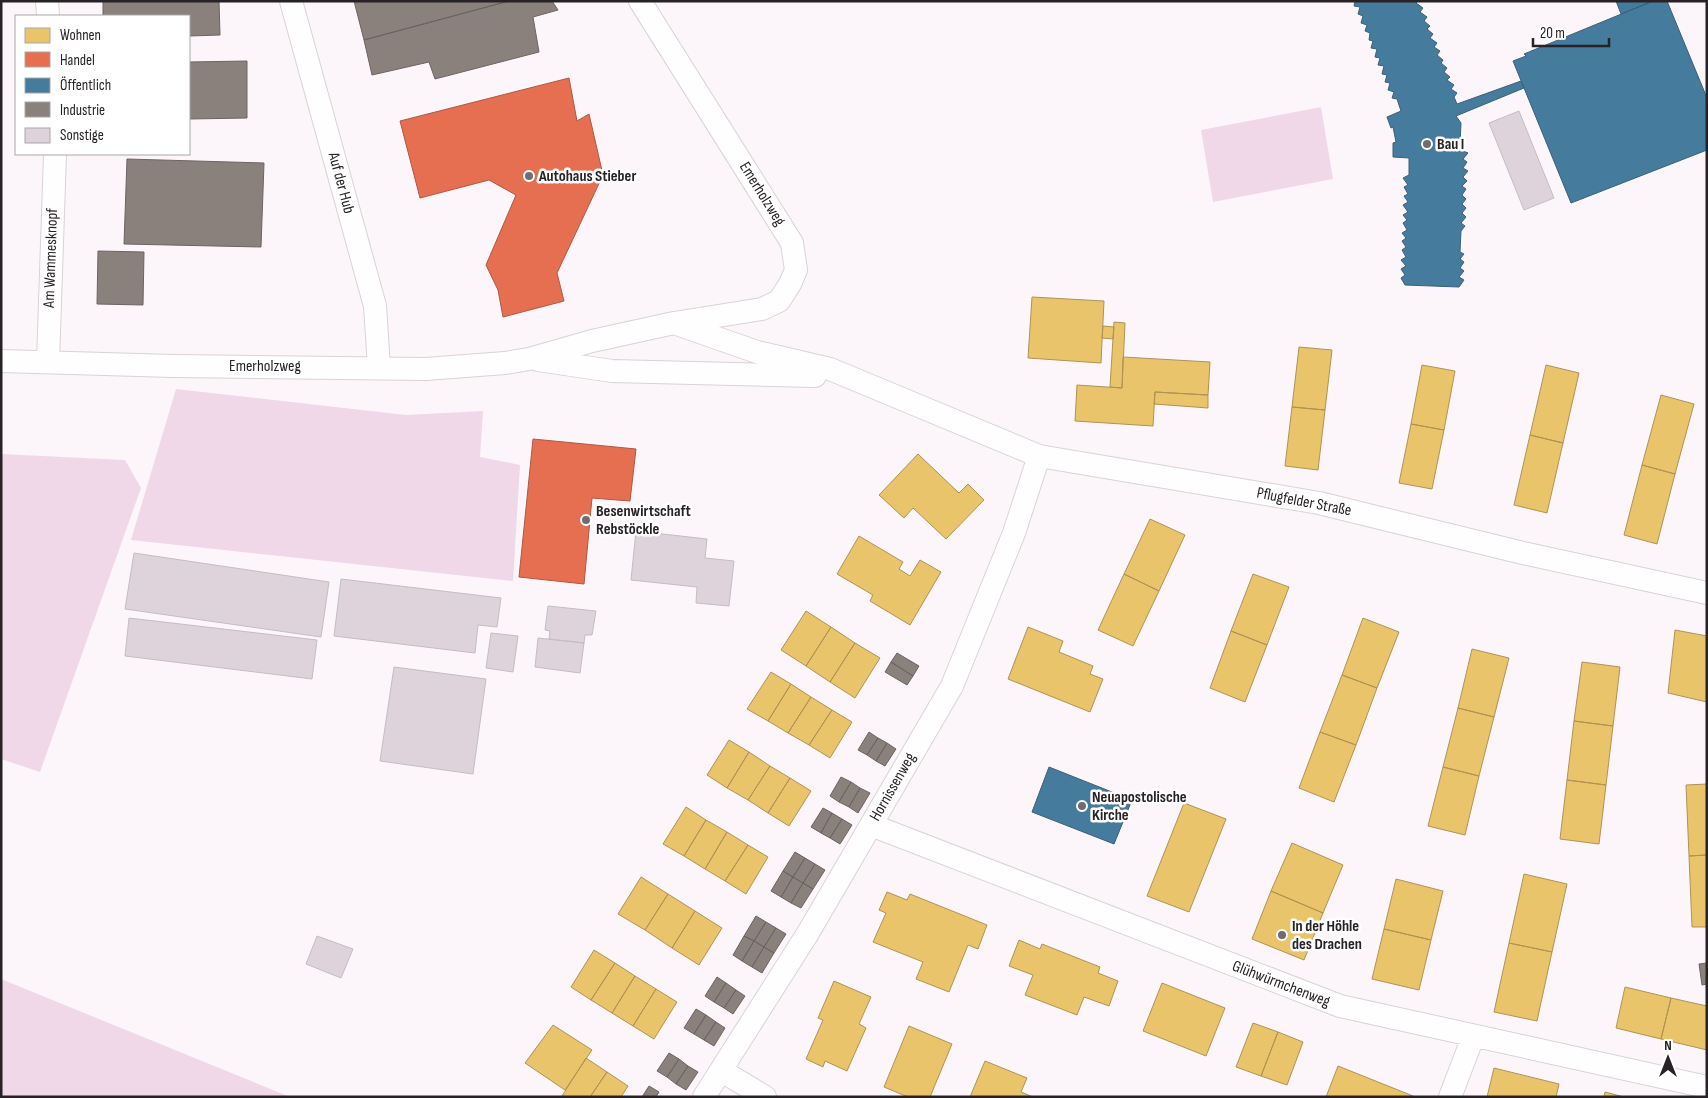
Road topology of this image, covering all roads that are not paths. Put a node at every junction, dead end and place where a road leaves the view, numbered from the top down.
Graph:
1 (47, 1) edge
2 (291, 1) edge
3 (640, 1) edge
4 (48, 15) edge
5 (55, 155) edge
6 (674, 322) junction
7 (529, 359) junction
8 (1, 361) edge
9 (48, 362) junction
10 (379, 367) junction
11 (870, 384) junction
12 (905, 401) joint
13 (1039, 456) junction
14 (1707, 593) edge
15 (871, 825) junction
16 (1473, 1037) junction
17 (722, 1071) junction
18 (1707, 1087) edge
19 (704, 1097) edge
20 (765, 1097) edge
21 (1450, 1097) edge

1 - 4 street
2 - 10 street, Auf der Hub
3 - 6 street, Emerholzweg
5 - 9 street, Am Wammesknopf
6 - 7 street, Emerholzweg
6 - 11 street, Emerholzweg
7 - 10 street, Emerholzweg
7 - 11 street, Emerholzweg
8 - 9 street, Emerholzweg
9 - 10 street, Emerholzweg
11 - 12 street, Emerholzweg
12 - 13 street, Pflugfelder Straße
13 - 14 street, Pflugfelder Straße
13 - 15 street, Hornissenweg
15 - 16 street, Glühwürmchenweg
15 - 17 street, Hornissenweg
16 - 18 street, Glühwürmchenweg
16 - 21 street
17 - 19 street, Hornissenweg
17 - 20 street

